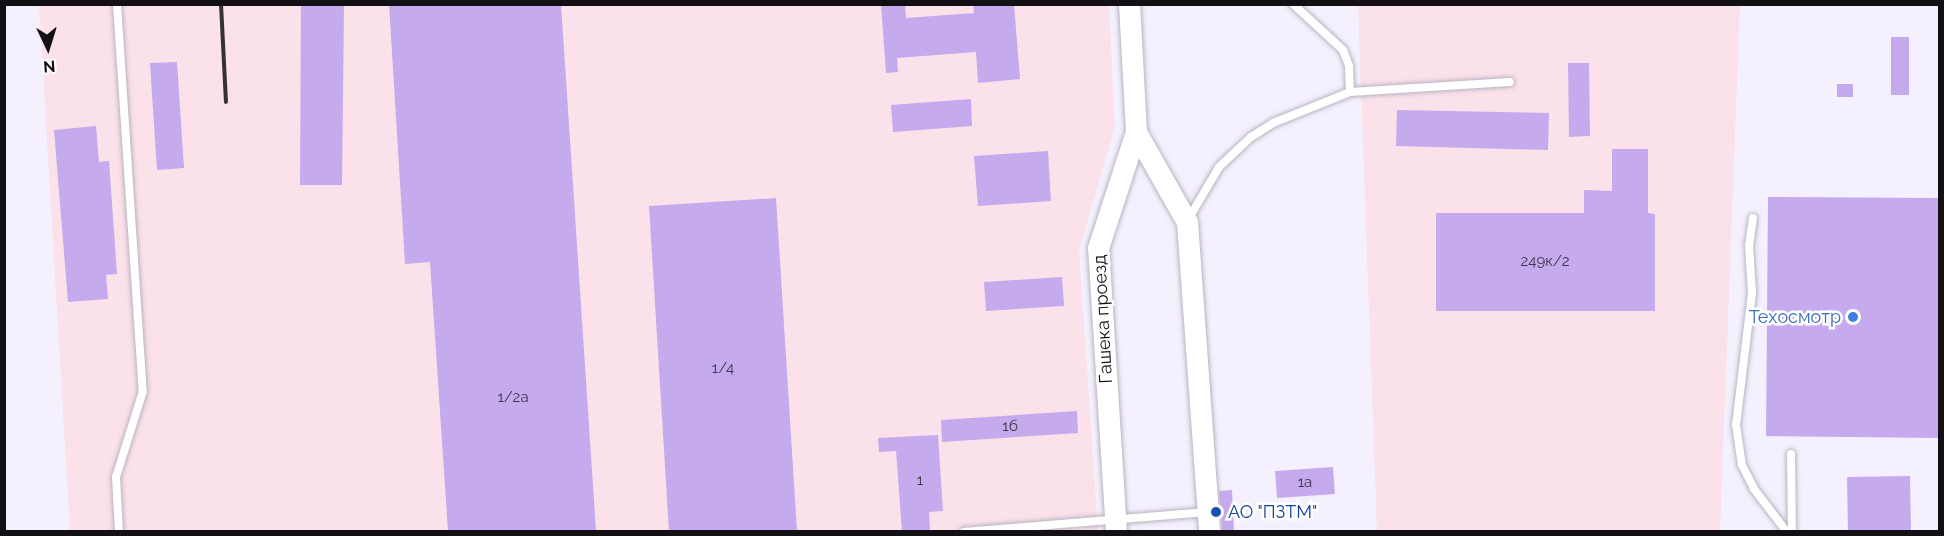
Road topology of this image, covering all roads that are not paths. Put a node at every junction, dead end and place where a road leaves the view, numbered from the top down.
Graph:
1 (117, 4) edge
2 (1129, 4) edge
3 (1293, 4) edge
4 (1510, 82) dead end
5 (1350, 92) junction
6 (1136, 132) junction
7 (1753, 218) dead end
8 (1187, 222) junction
9 (1791, 454) dead end
10 (1209, 522) edge
11 (1116, 525) edge
12 (119, 531) edge
13 (964, 531) edge
14 (1789, 531) edge

1 - 12 lane
2 - 6 street, Гашека проезд
3 - 5 lane
4 - 5 lane
5 - 8 lane
6 - 8 street
6 - 11 street, Гашека проезд
7 - 14 lane
8 - 10 street
9 - 14 lane
10 - 11 lane
11 - 13 lane

